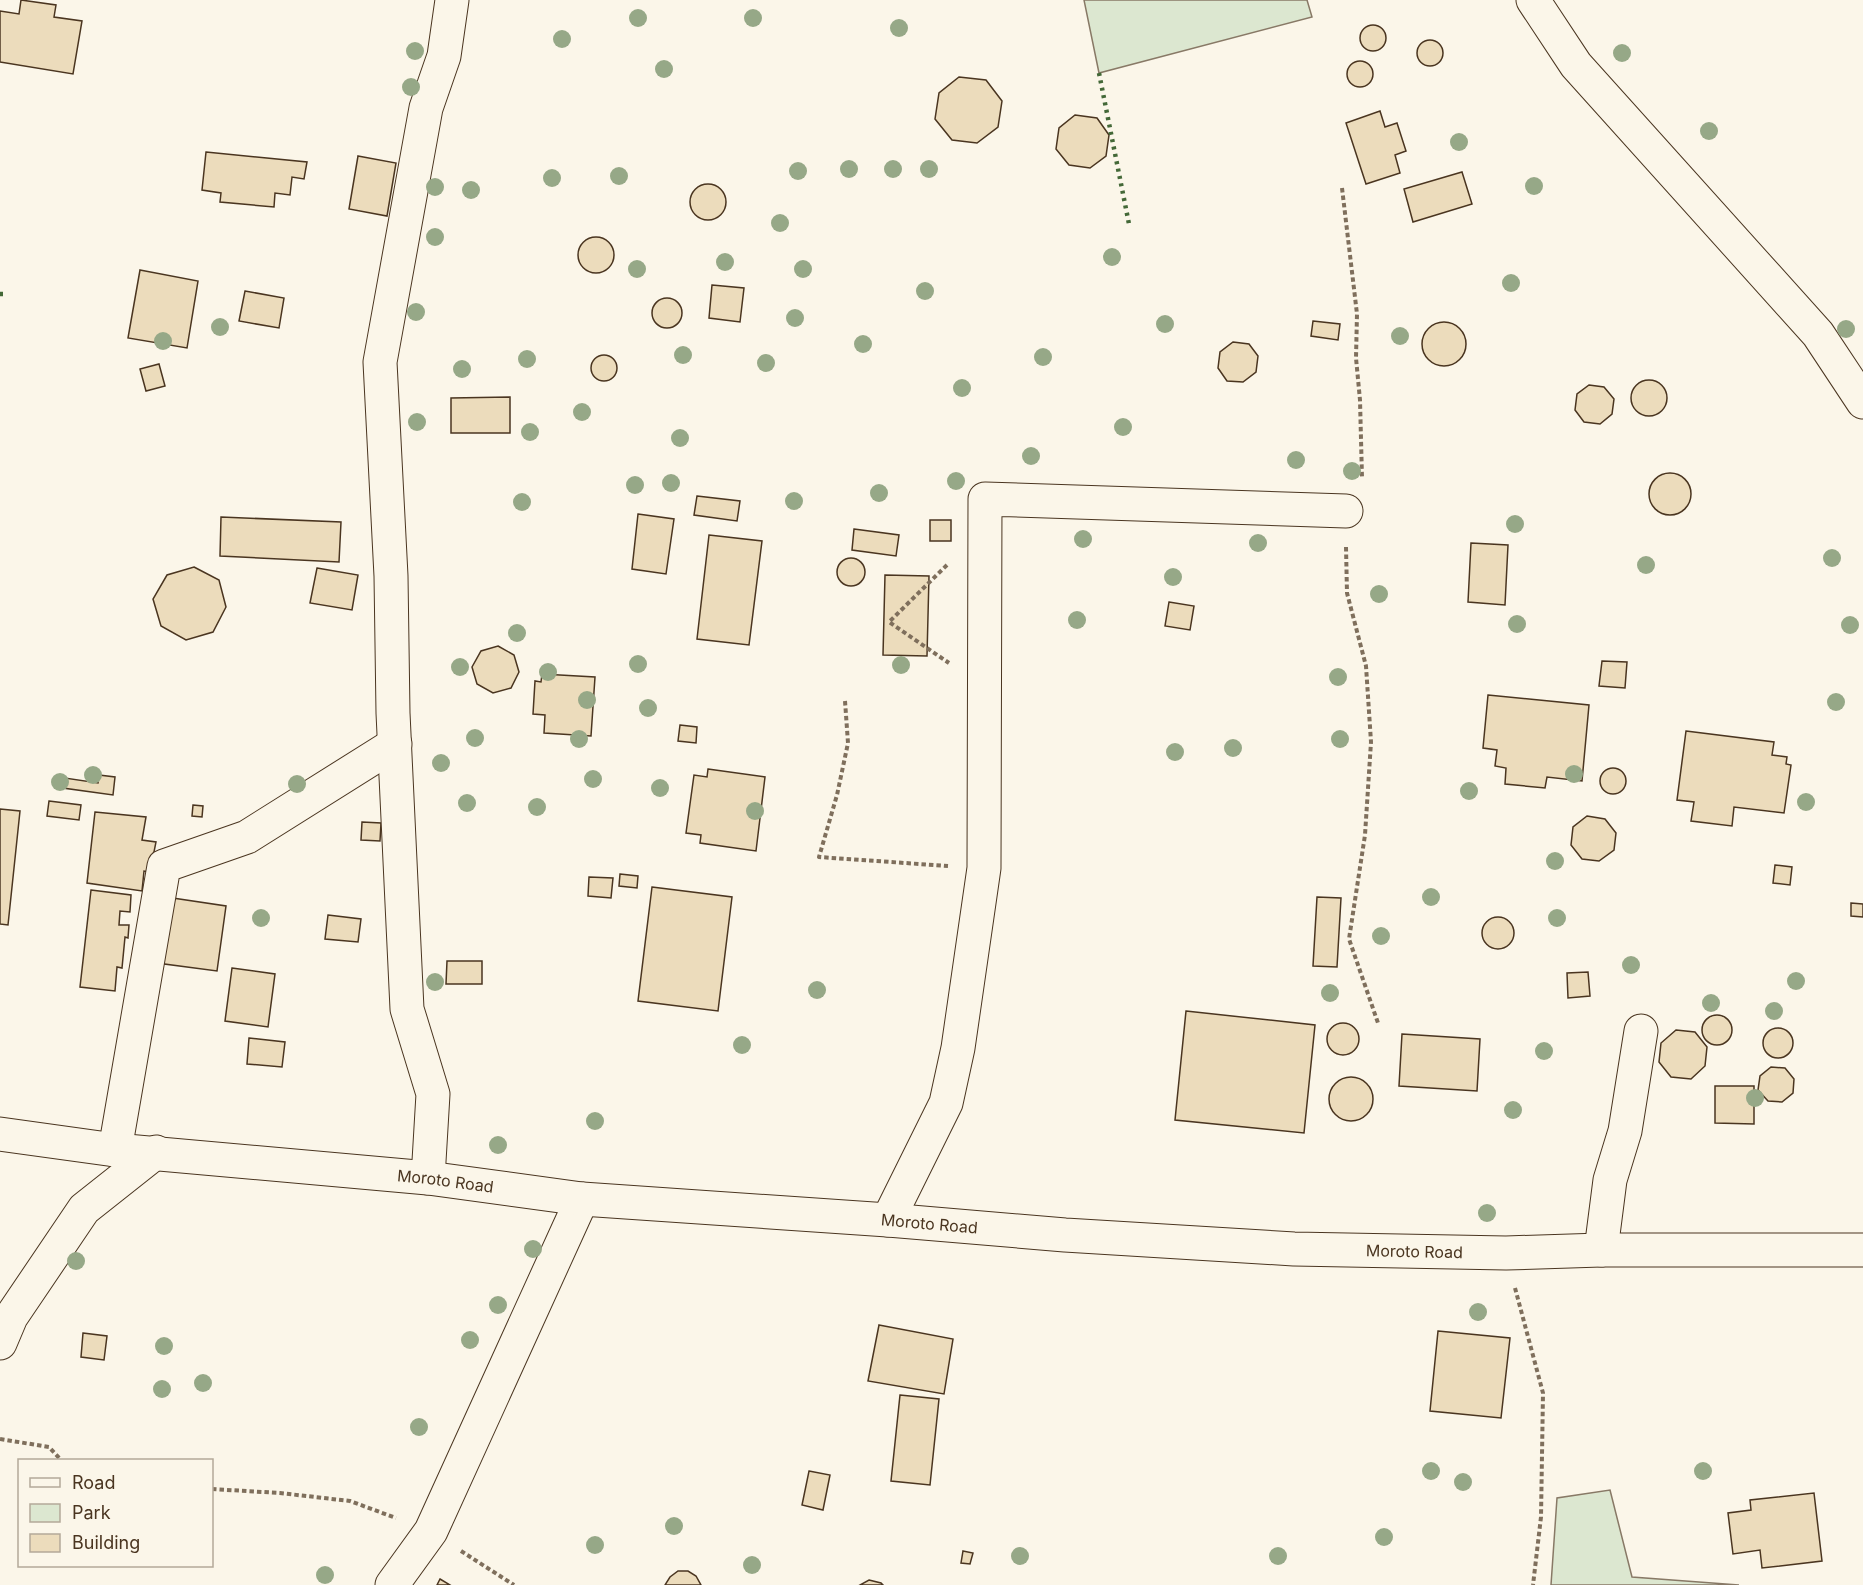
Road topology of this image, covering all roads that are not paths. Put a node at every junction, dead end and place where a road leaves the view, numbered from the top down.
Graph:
1 (452, 0) edge
2 (1533, 0) edge
3 (1863, 402) edge
4 (1346, 510) road end
5 (395, 744) junction
6 (1641, 1031) dead end
7 (0, 1134) edge
8 (116, 1150) junction
9 (156, 1152) junction
10 (428, 1178) junction
11 (582, 1199) junction
12 (888, 1220) junction
13 (1601, 1250) junction
14 (1863, 1250) edge
15 (0, 1342) edge
16 (392, 1585) edge

1 - 5 street
2 - 3 street
4 - 12 street
5 - 8 street
5 - 10 street
6 - 13 street
7 - 8 street, Moroto Road
8 - 9 street, Moroto Road
9 - 10 street, Moroto Road
9 - 15 street
10 - 11 street, Moroto Road
11 - 12 street, Moroto Road
11 - 16 street
12 - 13 street, Moroto Road
13 - 14 street, Moroto Road

